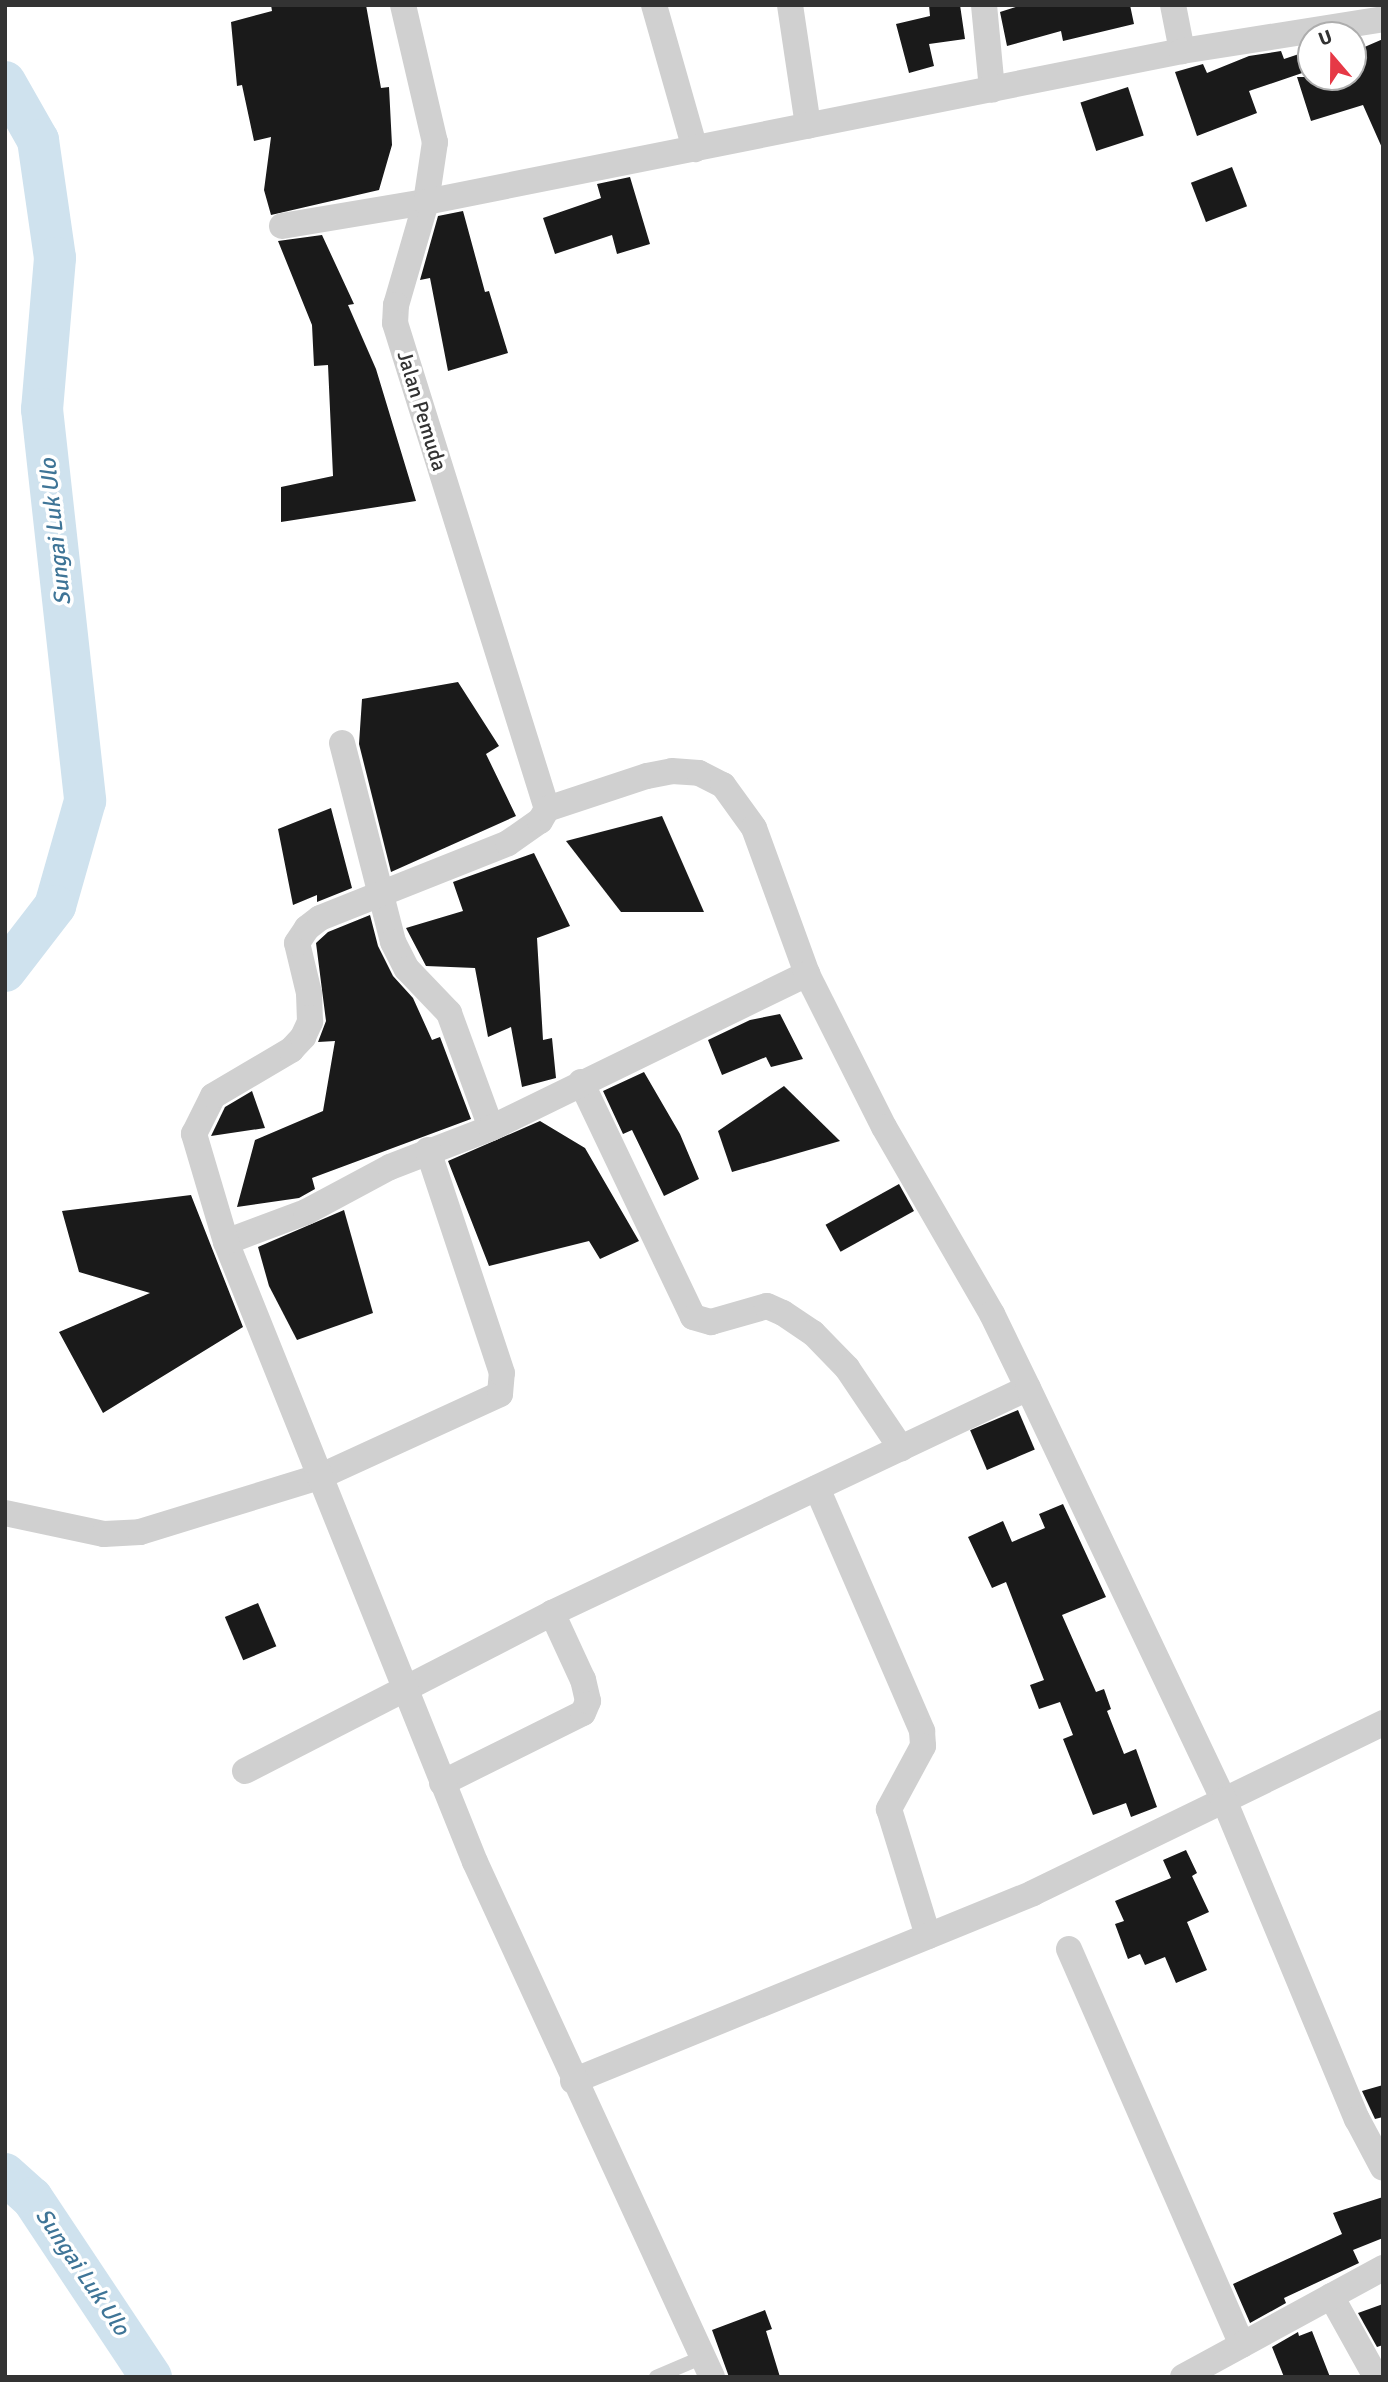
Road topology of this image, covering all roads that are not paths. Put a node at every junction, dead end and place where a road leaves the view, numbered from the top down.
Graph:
1 (403, 5) edge
2 (654, 5) edge
3 (790, 5) edge
4 (984, 5) edge
5 (1173, 5) edge
6 (1383, 19) edge
7 (1182, 51) junction
8 (992, 90) junction
9 (808, 126) junction
10 (695, 149) junction
11 (426, 202) junction
12 (282, 226) dead end
13 (342, 743) dead end
14 (547, 809) junction
15 (381, 893) junction
16 (807, 974) junction
17 (581, 1082) junction
18 (491, 1128) junction
19 (428, 1150) junction
20 (226, 1242) junction
21 (1028, 1388) junction
22 (901, 1448) junction
23 (318, 1477) junction
24 (817, 1488) junction
25 (5, 1513) edge
26 (552, 1613) junction
27 (404, 1691) junction
28 (1383, 1723) edge
29 (245, 1771) dead end
30 (443, 1783) junction
31 (1224, 1800) junction
32 (928, 1936) junction
33 (1069, 1949) dead end
34 (573, 2081) junction
35 (1383, 2168) edge
36 (1383, 2268) edge
37 (1331, 2296) junction
38 (1242, 2344) junction
39 (708, 2367) edge
40 (656, 2377) edge
41 (1183, 2377) edge
42 (1376, 2377) edge

1 - 11 street, Jalan Pemuda
2 - 10 street
3 - 9 street
4 - 8 street
5 - 7 street
6 - 7 street
7 - 8 street
8 - 9 street
9 - 10 street
10 - 11 street
11 - 12 street
11 - 14 street, Jalan Pemuda
13 - 15 street
14 - 15 street
14 - 16 street
15 - 18 street
15 - 20 street
16 - 17 street
16 - 21 street
17 - 18 street
17 - 22 street
18 - 19 street
19 - 20 street
19 - 23 street
20 - 23 street
21 - 22 street
21 - 31 street
22 - 24 street
23 - 25 street
23 - 27 street
24 - 26 street
24 - 32 street
26 - 27 street
26 - 30 street
27 - 29 street
27 - 30 street
28 - 31 street
30 - 34 street
31 - 32 street
31 - 35 street
32 - 34 street
33 - 38 street
34 - 39 street
36 - 37 street
37 - 38 street
37 - 42 street
38 - 41 street
39 - 40 lane

